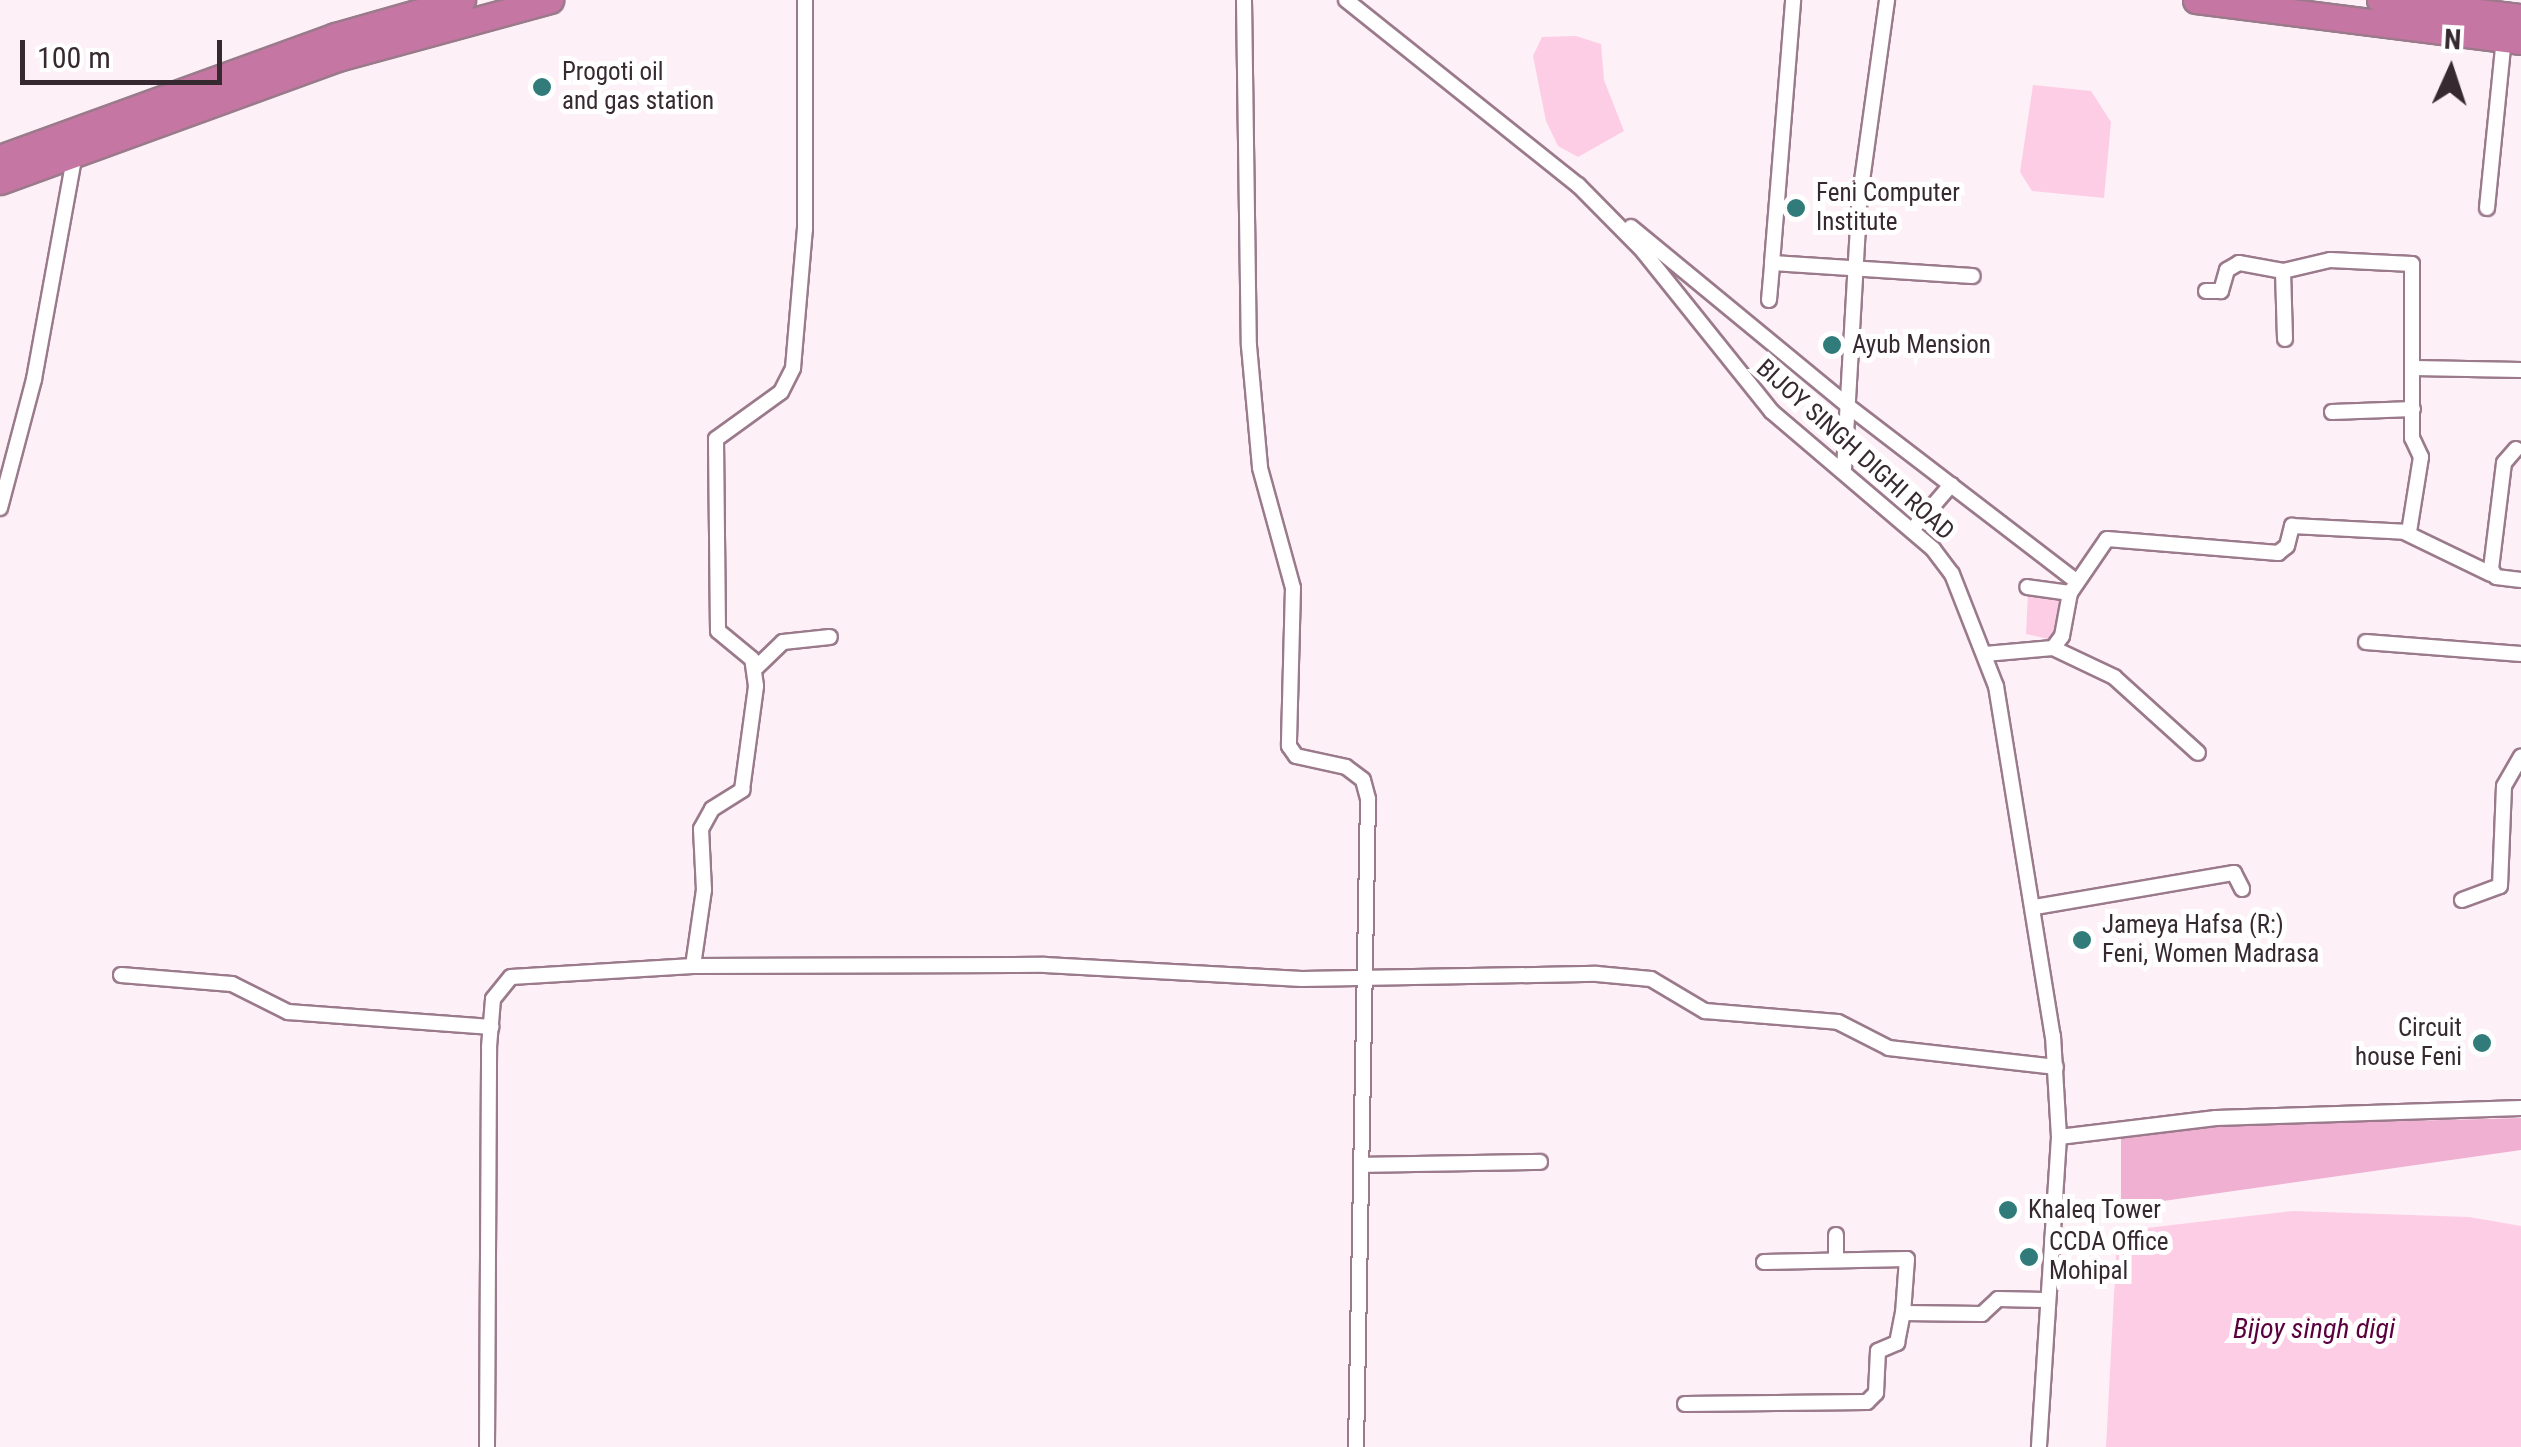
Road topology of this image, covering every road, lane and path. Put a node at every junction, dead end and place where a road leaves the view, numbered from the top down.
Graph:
1 (462, 0) edge
2 (550, 0) edge
3 (805, 0) edge
4 (1244, 0) edge
5 (1346, 0) edge
6 (1793, 0) edge
7 (1887, 0) edge
8 (2196, 0) edge
9 (2380, 0) edge
10 (2451, 14) edge
11 (2521, 17) edge
12 (447, 28) junction
13 (2512, 40) edge
14 (75, 153) junction
15 (0, 158) edge
16 (0, 181) edge
17 (2487, 208) dead end
18 (1616, 211) dead end
19 (1772, 263) junction
20 (1858, 270) junction
21 (2283, 271) junction
22 (1973, 276) dead end
23 (2206, 291) dead end
24 (1769, 300) dead end
25 (2285, 339) dead end
26 (2414, 368) junction
27 (2521, 370) edge
28 (1848, 406) junction
29 (2413, 408) junction
30 (2332, 412) dead end
31 (2516, 450) dead end
32 (1844, 469) junction
33 (1951, 485) junction
34 (0, 508) edge
35 (1912, 530) junction
36 (2406, 532) junction
37 (2491, 574) junction
38 (2521, 580) edge
39 (2026, 587) dead end
40 (2073, 587) junction
41 (830, 637) dead end
42 (2366, 642) dead end
43 (2053, 648) junction
44 (1984, 654) junction
45 (2521, 654) edge
46 (757, 666) junction
47 (2198, 754) dead end
48 (2521, 756) edge
49 (2242, 889) dead end
50 (2462, 900) dead end
51 (2035, 906) junction
52 (693, 966) junction
53 (121, 975) dead end
54 (1366, 975) junction
55 (490, 1027) junction
56 (2056, 1067) junction
57 (2521, 1108) edge
58 (2059, 1137) junction
59 (1540, 1162) dead end
60 (1363, 1165) junction
61 (1836, 1235) dead end
62 (1836, 1260) junction
63 (1764, 1262) dead end
64 (2045, 1300) junction
65 (1903, 1313) junction
66 (1684, 1404) dead end
67 (487, 1447) edge
68 (1356, 1447) edge
69 (2038, 1447) edge

1 - 12 highway
1 - 15 highway
2 - 12 highway
3 - 46 street
4 - 54 street
5 - 32 street, BIJOY SINGH DIGHI ROAD
6 - 19 street
7 - 20 street
8 - 10 highway
9 - 10 highway
10 - 11 highway
10 - 13 highway
12 - 14 highway
13 - 17 street
14 - 16 highway
14 - 34 street
18 - 28 street
19 - 20 street
19 - 24 street
20 - 22 street
20 - 28 street
21 - 23 street
21 - 25 street
21 - 26 street
26 - 27 street
26 - 29 street
28 - 32 street
28 - 33 street
29 - 30 street
29 - 36 street
31 - 37 street
32 - 35 street, BIJOY SINGH DIGHI ROAD
33 - 35 street
33 - 40 street
35 - 44 street, BIJOY SINGH DIGHI ROAD
36 - 37 street
36 - 40 street
37 - 38 street
39 - 40 street
40 - 43 street
41 - 46 street
42 - 45 street
43 - 44 street
43 - 47 street
44 - 51 street, BIJOY SINGH DIGHI ROAD
46 - 52 street
48 - 50 street
49 - 51 street
51 - 56 street, BIJOY SINGH DIGHI ROAD
52 - 54 street
52 - 55 street
53 - 55 street
54 - 56 street
54 - 60 street
55 - 67 street
56 - 58 street, BIJOY SINGH DIGHI ROAD
57 - 58 street
58 - 64 street, BIJOY SINGH DIGHI ROAD
59 - 60 street
60 - 68 street
61 - 62 street
62 - 63 street
62 - 65 street
64 - 65 street
64 - 69 street, BIJOY SINGH DIGHI ROAD
65 - 66 street

